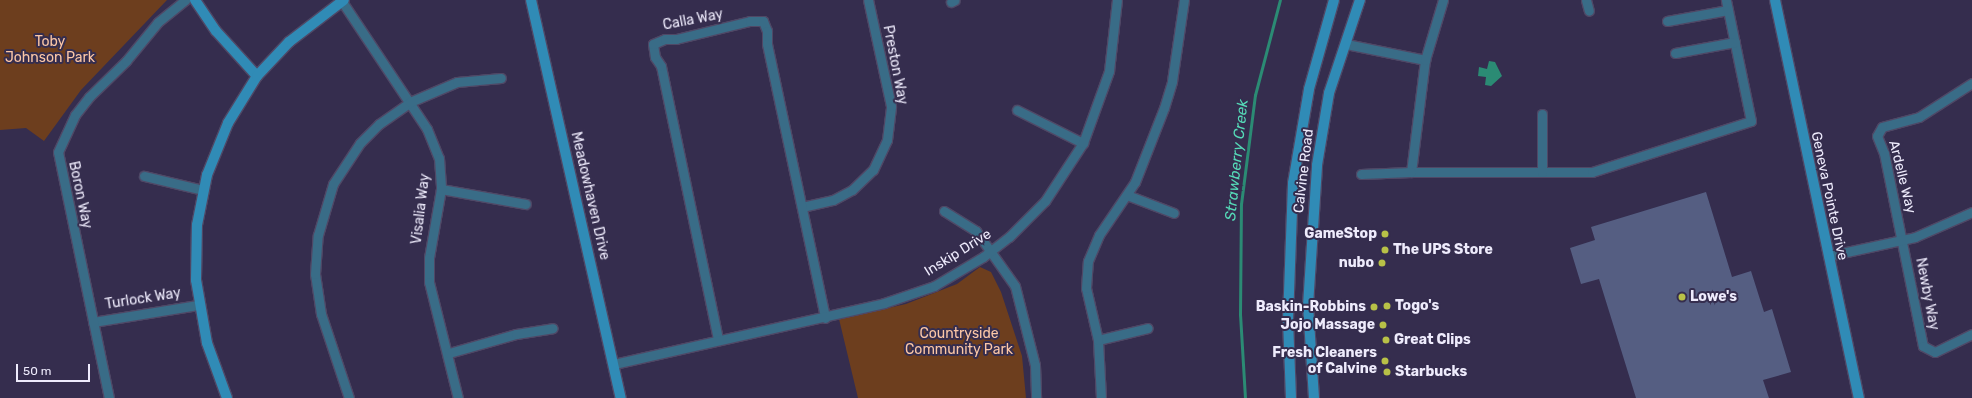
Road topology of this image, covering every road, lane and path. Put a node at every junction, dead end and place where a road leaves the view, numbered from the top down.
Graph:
1 (185, 0) edge
2 (195, 0) edge
3 (342, 0) edge
4 (531, 0) edge
5 (868, 0) edge
6 (1116, 0) edge
7 (1184, 0) edge
8 (1334, 0) edge
9 (1360, 0) edge
10 (1443, 0) edge
11 (1586, 0) edge
12 (1726, 0) edge
13 (1775, 0) edge
14 (1728, 10) junction
15 (1589, 11) dead end
16 (1667, 21) dead end
17 (1735, 42) junction
18 (1346, 44) junction
19 (1675, 53) dead end
20 (1425, 60) junction
21 (257, 76) junction
22 (501, 78) dead end
23 (1972, 83) edge
24 (410, 102) junction
25 (1017, 110) dead end
26 (1542, 114) dead end
27 (1083, 144) junction
28 (1411, 172) junction
29 (1542, 172) junction
30 (1361, 174) dead end
31 (144, 176) dead end
32 (441, 189) junction
33 (203, 190) junction
34 (1127, 196) junction
35 (526, 204) dead end
36 (802, 207) junction
37 (944, 210) dead end
38 (1972, 212) edge
39 (1174, 213) dead end
40 (1903, 240) junction
41 (990, 251) junction
42 (1828, 256) junction
43 (198, 304) junction
44 (825, 318) junction
45 (93, 322) junction
46 (553, 328) dead end
47 (1148, 328) dead end
48 (1972, 334) edge
49 (718, 339) junction
50 (1098, 340) junction
51 (449, 353) junction
52 (614, 364) junction
53 (109, 398) edge
54 (227, 398) edge
55 (349, 398) edge
56 (458, 398) edge
57 (621, 398) edge
58 (1036, 398) edge
59 (1101, 398) edge
60 (1291, 398) edge
61 (1314, 398) edge
62 (1859, 398) edge

1 - 45 street, Boron Way
2 - 21 street
3 - 21 street
3 - 24 street, Visalia Way
4 - 52 street, Meadowhaven Drive
5 - 36 street, Preston Way
6 - 27 street, Inskip Drive
7 - 34 street
8 - 60 street, Calvine Road
9 - 18 street, Calvine Road
10 - 20 street
11 - 15 street
12 - 14 street
13 - 42 street, Geneva Pointe Drive
14 - 16 street
14 - 17 street
17 - 19 street
17 - 29 street
18 - 20 street
18 - 61 street, Calvine Road
20 - 28 street
21 - 33 street
22 - 24 street
23 - 40 street, Ardelle Way
24 - 32 street, Visalia Way
24 - 55 street
25 - 27 street
26 - 29 street
27 - 41 street, Inskip Drive
28 - 29 street
28 - 30 street
31 - 33 street
32 - 35 street
32 - 51 street, Visalia Way
33 - 43 street
34 - 39 street
34 - 50 street
36 - 44 street, Calla Way
36 - 49 street, Calla Way
37 - 41 street
38 - 40 street
40 - 42 street
40 - 48 street, Newby Way
41 - 44 street, Inskip Drive
41 - 58 street
42 - 62 street, Geneva Pointe Drive
43 - 45 street, Turlock Way
43 - 54 street
44 - 49 street, Inskip Drive
45 - 53 street, Boron Way
46 - 51 street
47 - 50 street
49 - 52 street, Inskip Drive
50 - 59 street
51 - 56 street, Visalia Way
52 - 57 street, Meadowhaven Drive

